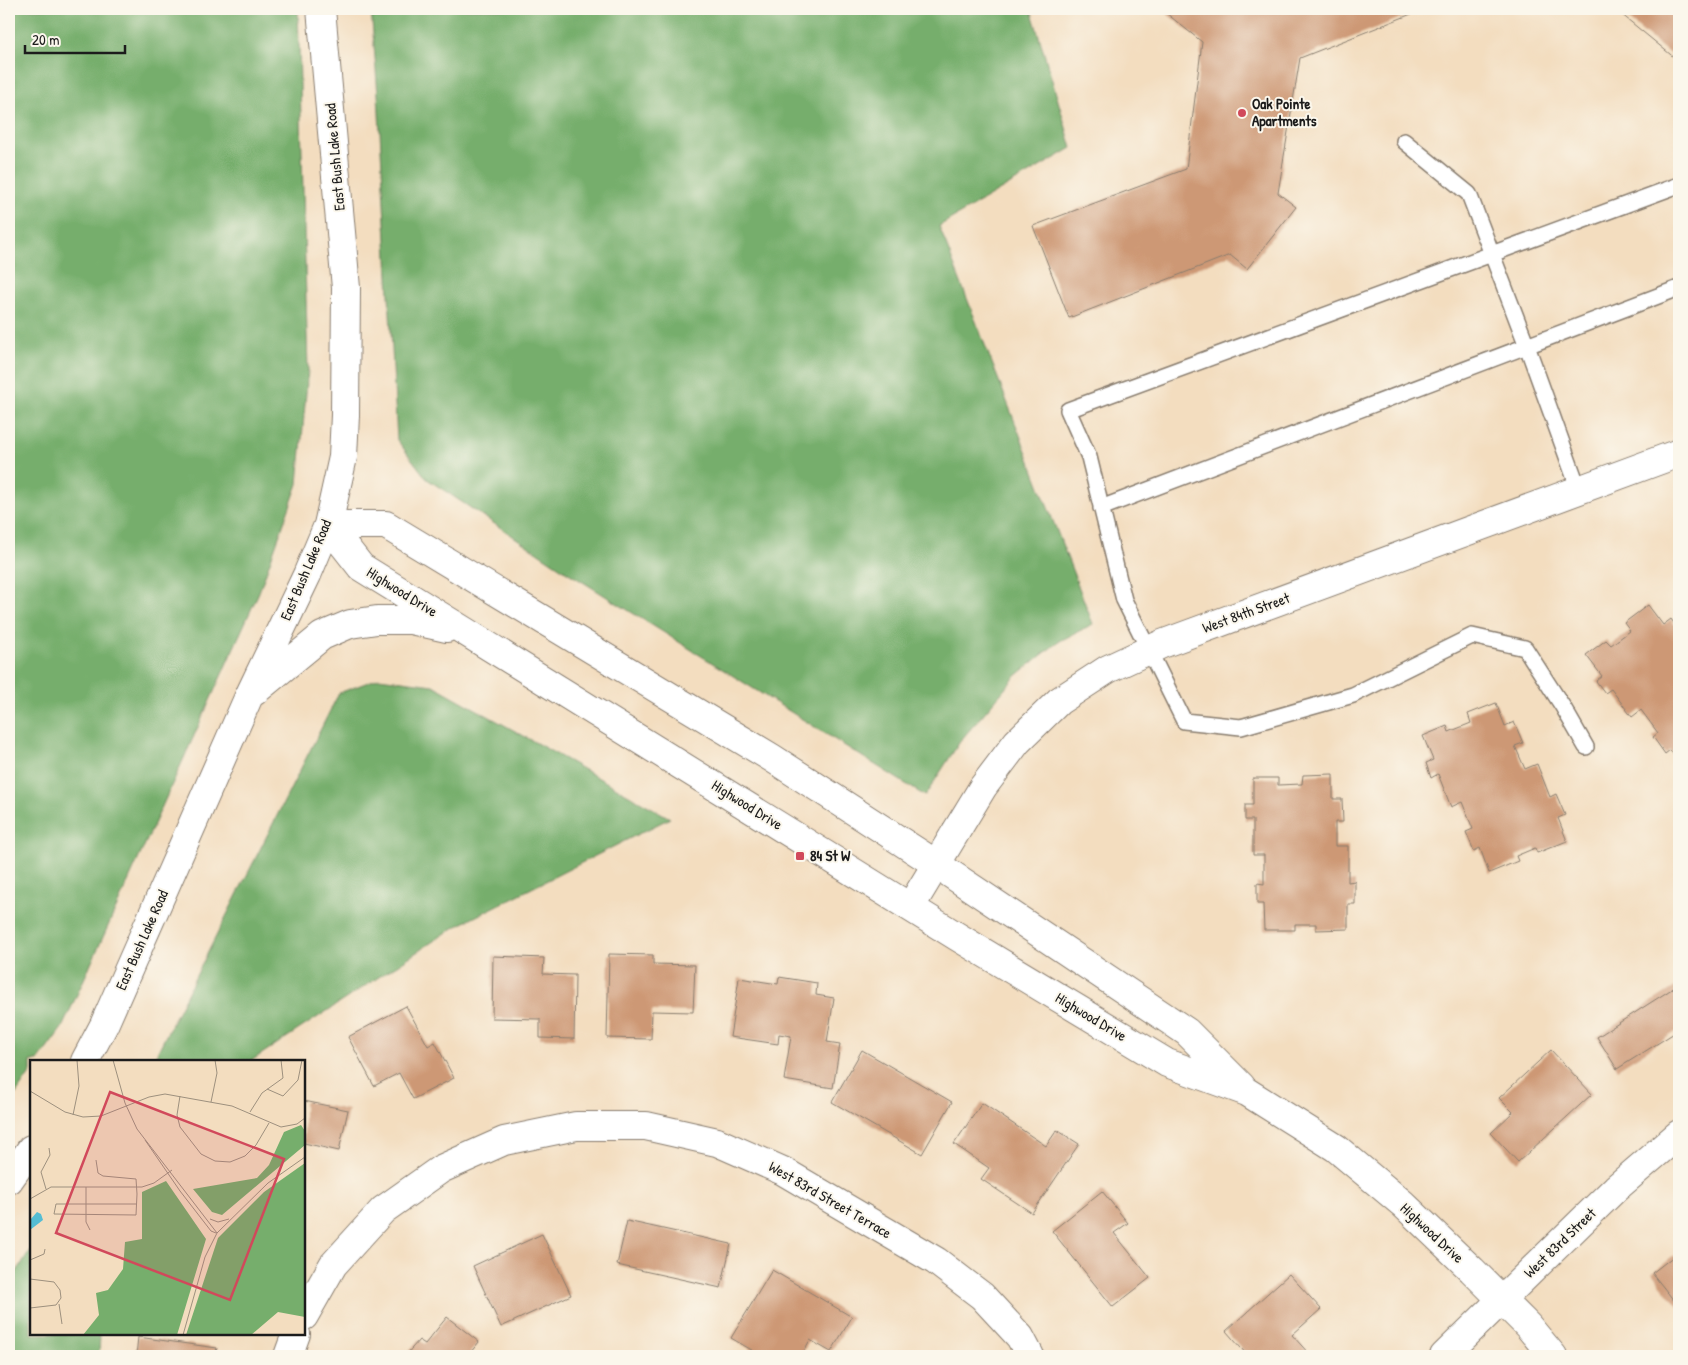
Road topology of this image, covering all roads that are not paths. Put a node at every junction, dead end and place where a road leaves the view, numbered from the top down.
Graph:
1 (321, 9) edge
2 (1404, 141) dead end
3 (1679, 185) edge
4 (1492, 254) junction
5 (1679, 288) edge
6 (1527, 346) junction
7 (1679, 452) edge
8 (1579, 490) junction
9 (1102, 508) junction
10 (328, 525) junction
11 (468, 632) junction
12 (1150, 650) junction
13 (249, 696) junction
14 (1586, 747) dead end
15 (936, 864) junction
16 (910, 906) junction
17 (86, 1060) edge
18 (1247, 1092) junction
19 (1679, 1134) edge
20 (30, 1150) edge
21 (9, 1180) edge
22 (1502, 1300) junction
23 (305, 1314) edge
24 (296, 1335) edge
25 (288, 1356) edge
26 (1030, 1356) edge
27 (1444, 1356) edge
28 (1552, 1356) edge

1 - 10 street, East Bush Lake Road
2 - 4 lane
3 - 4 lane
4 - 6 lane
4 - 9 lane
5 - 6 lane
6 - 8 lane
6 - 9 lane
7 - 8 street, West 84th Street
8 - 12 street, West 84th Street
9 - 12 lane
10 - 11 street, Highwood Drive
10 - 13 street, East Bush Lake Road
10 - 15 street, Highwood Drive
11 - 13 street
11 - 16 street, Highwood Drive
12 - 14 lane
12 - 15 street, West 84th Street
13 - 17 street, East Bush Lake Road
15 - 16 street, West 84th Street
15 - 18 street, Highwood Drive
16 - 18 street, Highwood Drive
18 - 22 street, Highwood Drive
19 - 22 street, West 83rd Street
20 - 21 street
22 - 27 street, West 83rd Street
22 - 28 street, Highwood Drive
23 - 26 street, West 83rd Street Terrace
24 - 25 street

